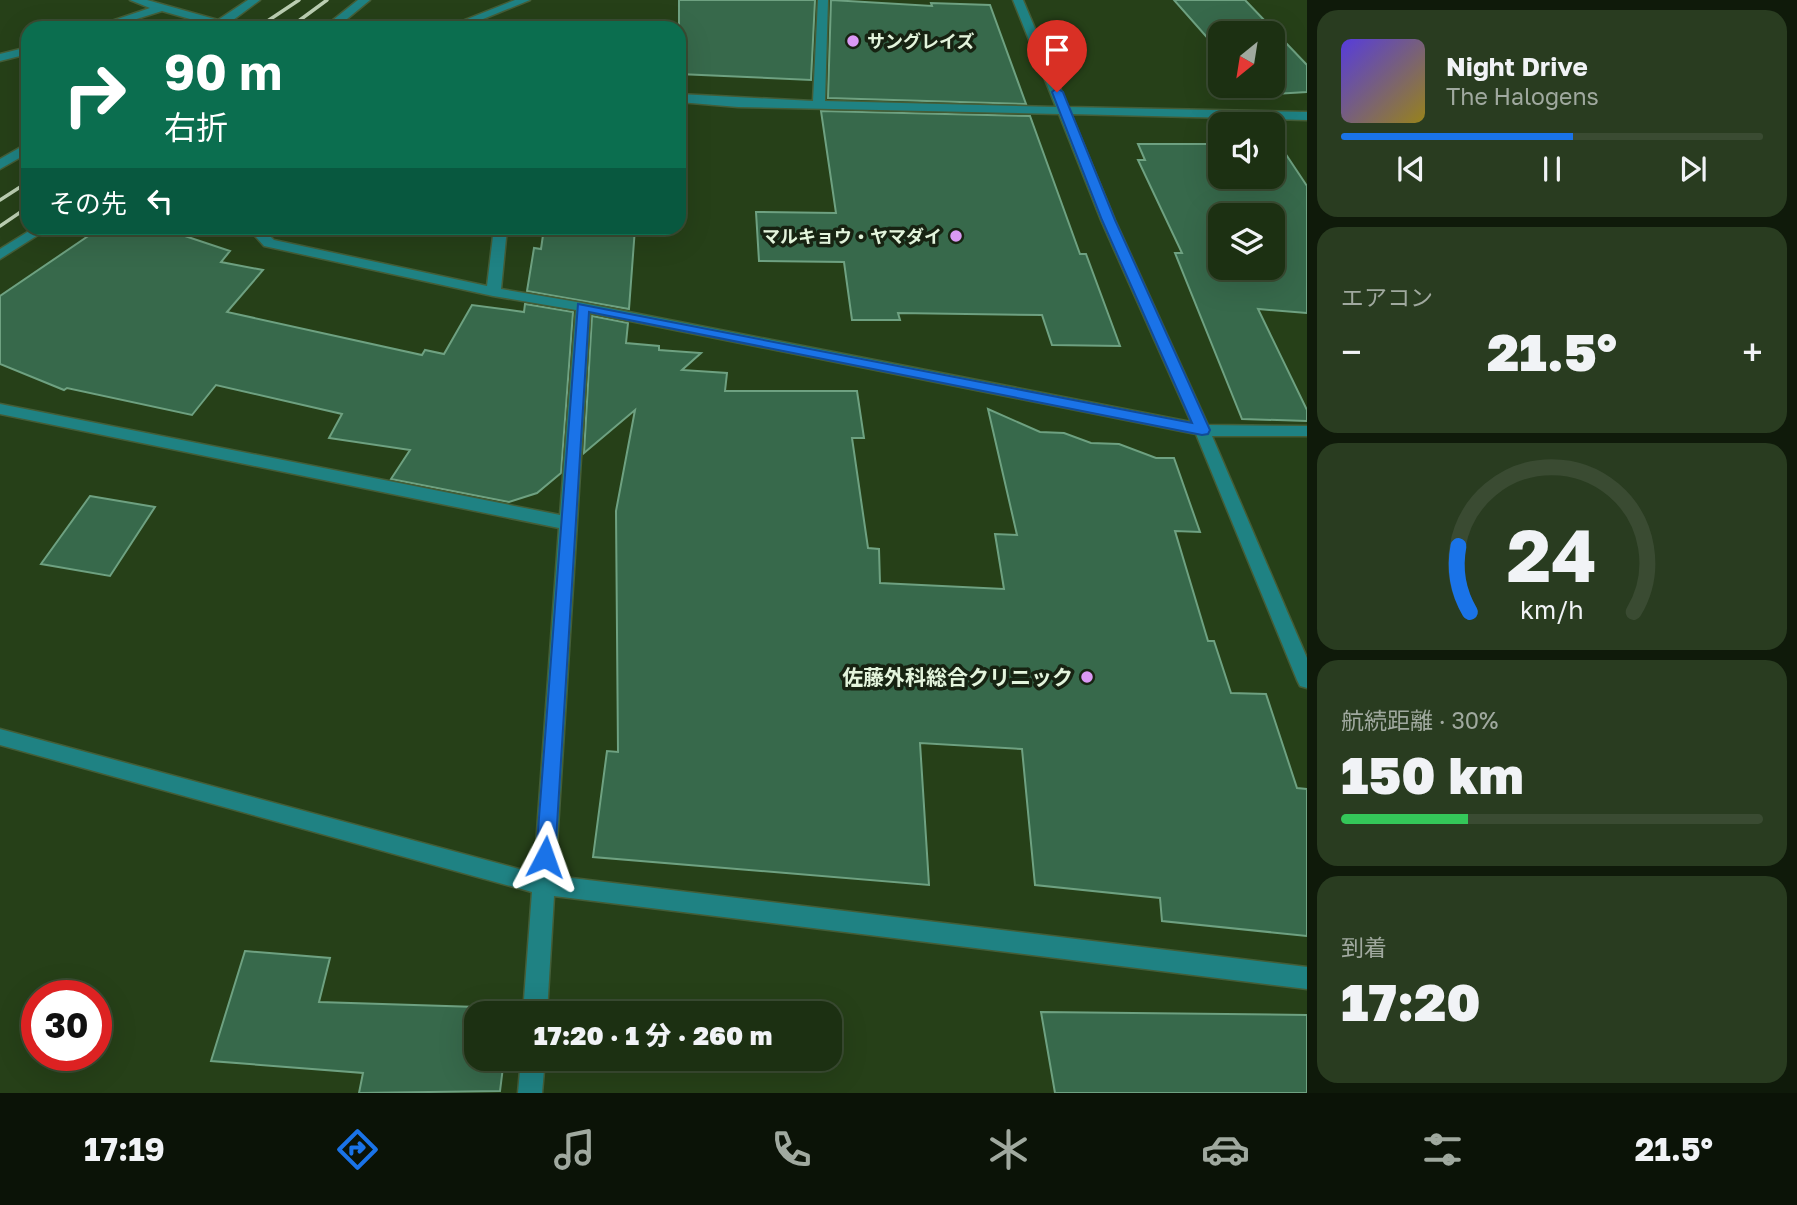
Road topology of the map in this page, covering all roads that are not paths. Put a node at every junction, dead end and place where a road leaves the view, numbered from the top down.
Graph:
1 (135, 0) edge
2 (254, 0) edge
3 (365, 0) edge
4 (525, 0) edge
5 (823, 0) edge
6 (1018, 0) edge
7 (163, 7) junction
8 (119, 21) edge
9 (203, 21) edge
10 (224, 21) edge
11 (338, 21) edge
12 (470, 21) edge
13 (21, 52) edge
14 (0, 58) edge
15 (686, 99) edge
16 (819, 104) junction
17 (1066, 112) junction
18 (1307, 116) edge
19 (21, 152) edge
20 (0, 165) edge
21 (30, 235) edge
22 (261, 235) edge
23 (500, 235) edge
24 (0, 255) edge
25 (493, 292) junction
26 (583, 307) junction
27 (0, 409) edge
28 (1202, 430) junction
29 (1307, 431) edge
30 (567, 523) junction
31 (1307, 680) edge
32 (0, 737) edge
33 (543, 885) junction
34 (1307, 978) edge
35 (537, 1001) edge
36 (532, 1071) edge
37 (530, 1093) edge

1 - 7 street
2 - 10 street
3 - 11 street
4 - 12 street
5 - 16 street
6 - 17 street
7 - 8 street
7 - 9 street
13 - 14 street
15 - 16 street
16 - 17 street
17 - 18 street
17 - 28 street
19 - 20 street
21 - 24 street
22 - 25 street
23 - 25 street
25 - 26 street
26 - 28 street
26 - 30 street
27 - 30 street
28 - 29 street
28 - 31 street
30 - 33 street
32 - 33 street
33 - 34 street
33 - 35 street
36 - 37 street

